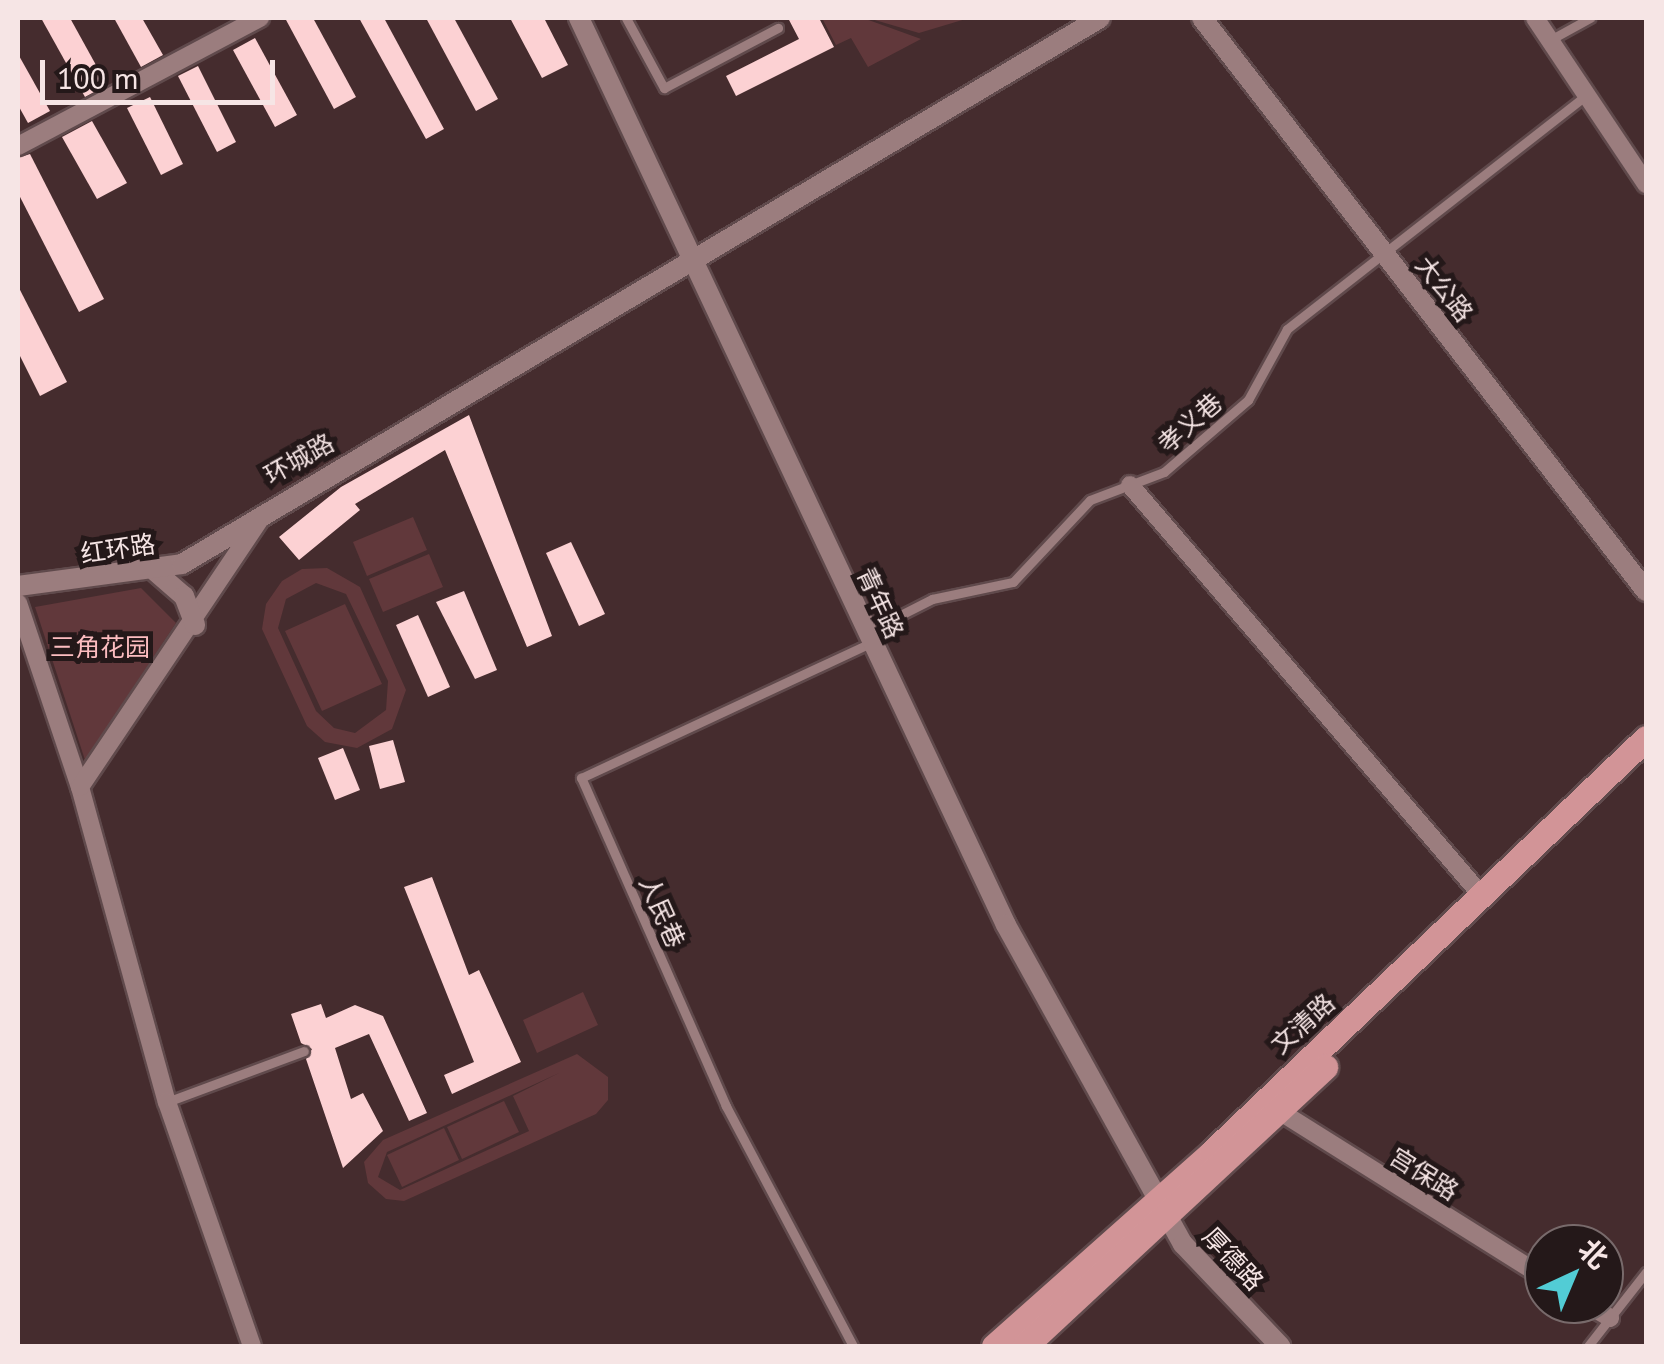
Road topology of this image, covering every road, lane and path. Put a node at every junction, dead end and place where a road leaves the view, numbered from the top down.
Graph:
1 (260, 18) edge
2 (626, 18) edge
3 (1100, 18) edge
4 (1202, 18) edge
5 (1535, 18) edge
6 (1590, 18) edge
7 (582, 19) edge
8 (778, 28) dead end
9 (1550, 40) junction
10 (1586, 94) junction
11 (18, 146) edge
12 (1646, 184) edge
13 (1381, 249) junction
14 (692, 256) junction
15 (1130, 484) junction
16 (268, 506) junction
17 (156, 572) junction
18 (18, 586) edge
19 (1646, 591) edge
20 (18, 603) edge
21 (195, 625) junction
22 (868, 638) junction
23 (1646, 738) edge
24 (1646, 761) edge
25 (80, 788) junction
26 (1483, 897) junction
27 (304, 1051) dead end
28 (166, 1102) junction
29 (1279, 1111) junction
30 (1162, 1209) junction
31 (1524, 1264) edge
32 (1646, 1272) edge
33 (1624, 1300) edge
34 (1605, 1324) edge
35 (252, 1346) edge
36 (853, 1346) edge
37 (994, 1346) edge
38 (1026, 1346) edge
39 (1280, 1346) edge
40 (1588, 1346) edge

1 - 11 street
2 - 8 lane
3 - 14 street, 环城路
4 - 13 street, 大公路
5 - 9 street
6 - 9 lane
7 - 14 street, 青年路
9 - 10 street
10 - 12 street
10 - 13 lane, 孝义巷
13 - 15 lane, 孝义巷
13 - 19 street, 大公路
14 - 16 street, 环城路
14 - 22 street, 青年路
15 - 22 lane, 孝义巷
15 - 26 street
16 - 17 street, 红环路
16 - 21 street, 环城路
17 - 18 street, 红环路
17 - 21 street
20 - 25 street
21 - 25 street, 环城路
22 - 30 street, 青年路
22 - 36 lane, 人民巷
23 - 26 main road, 文清路
24 - 29 main road, 文清路
25 - 28 street
26 - 30 main road, 文清路
27 - 28 lane
28 - 35 street
29 - 30 main road, 文清路
29 - 31 street, 宫保路
30 - 37 main road, 文清路
30 - 38 main road, 文清路
30 - 39 street, 厚德路
32 - 33 lane
34 - 40 lane

